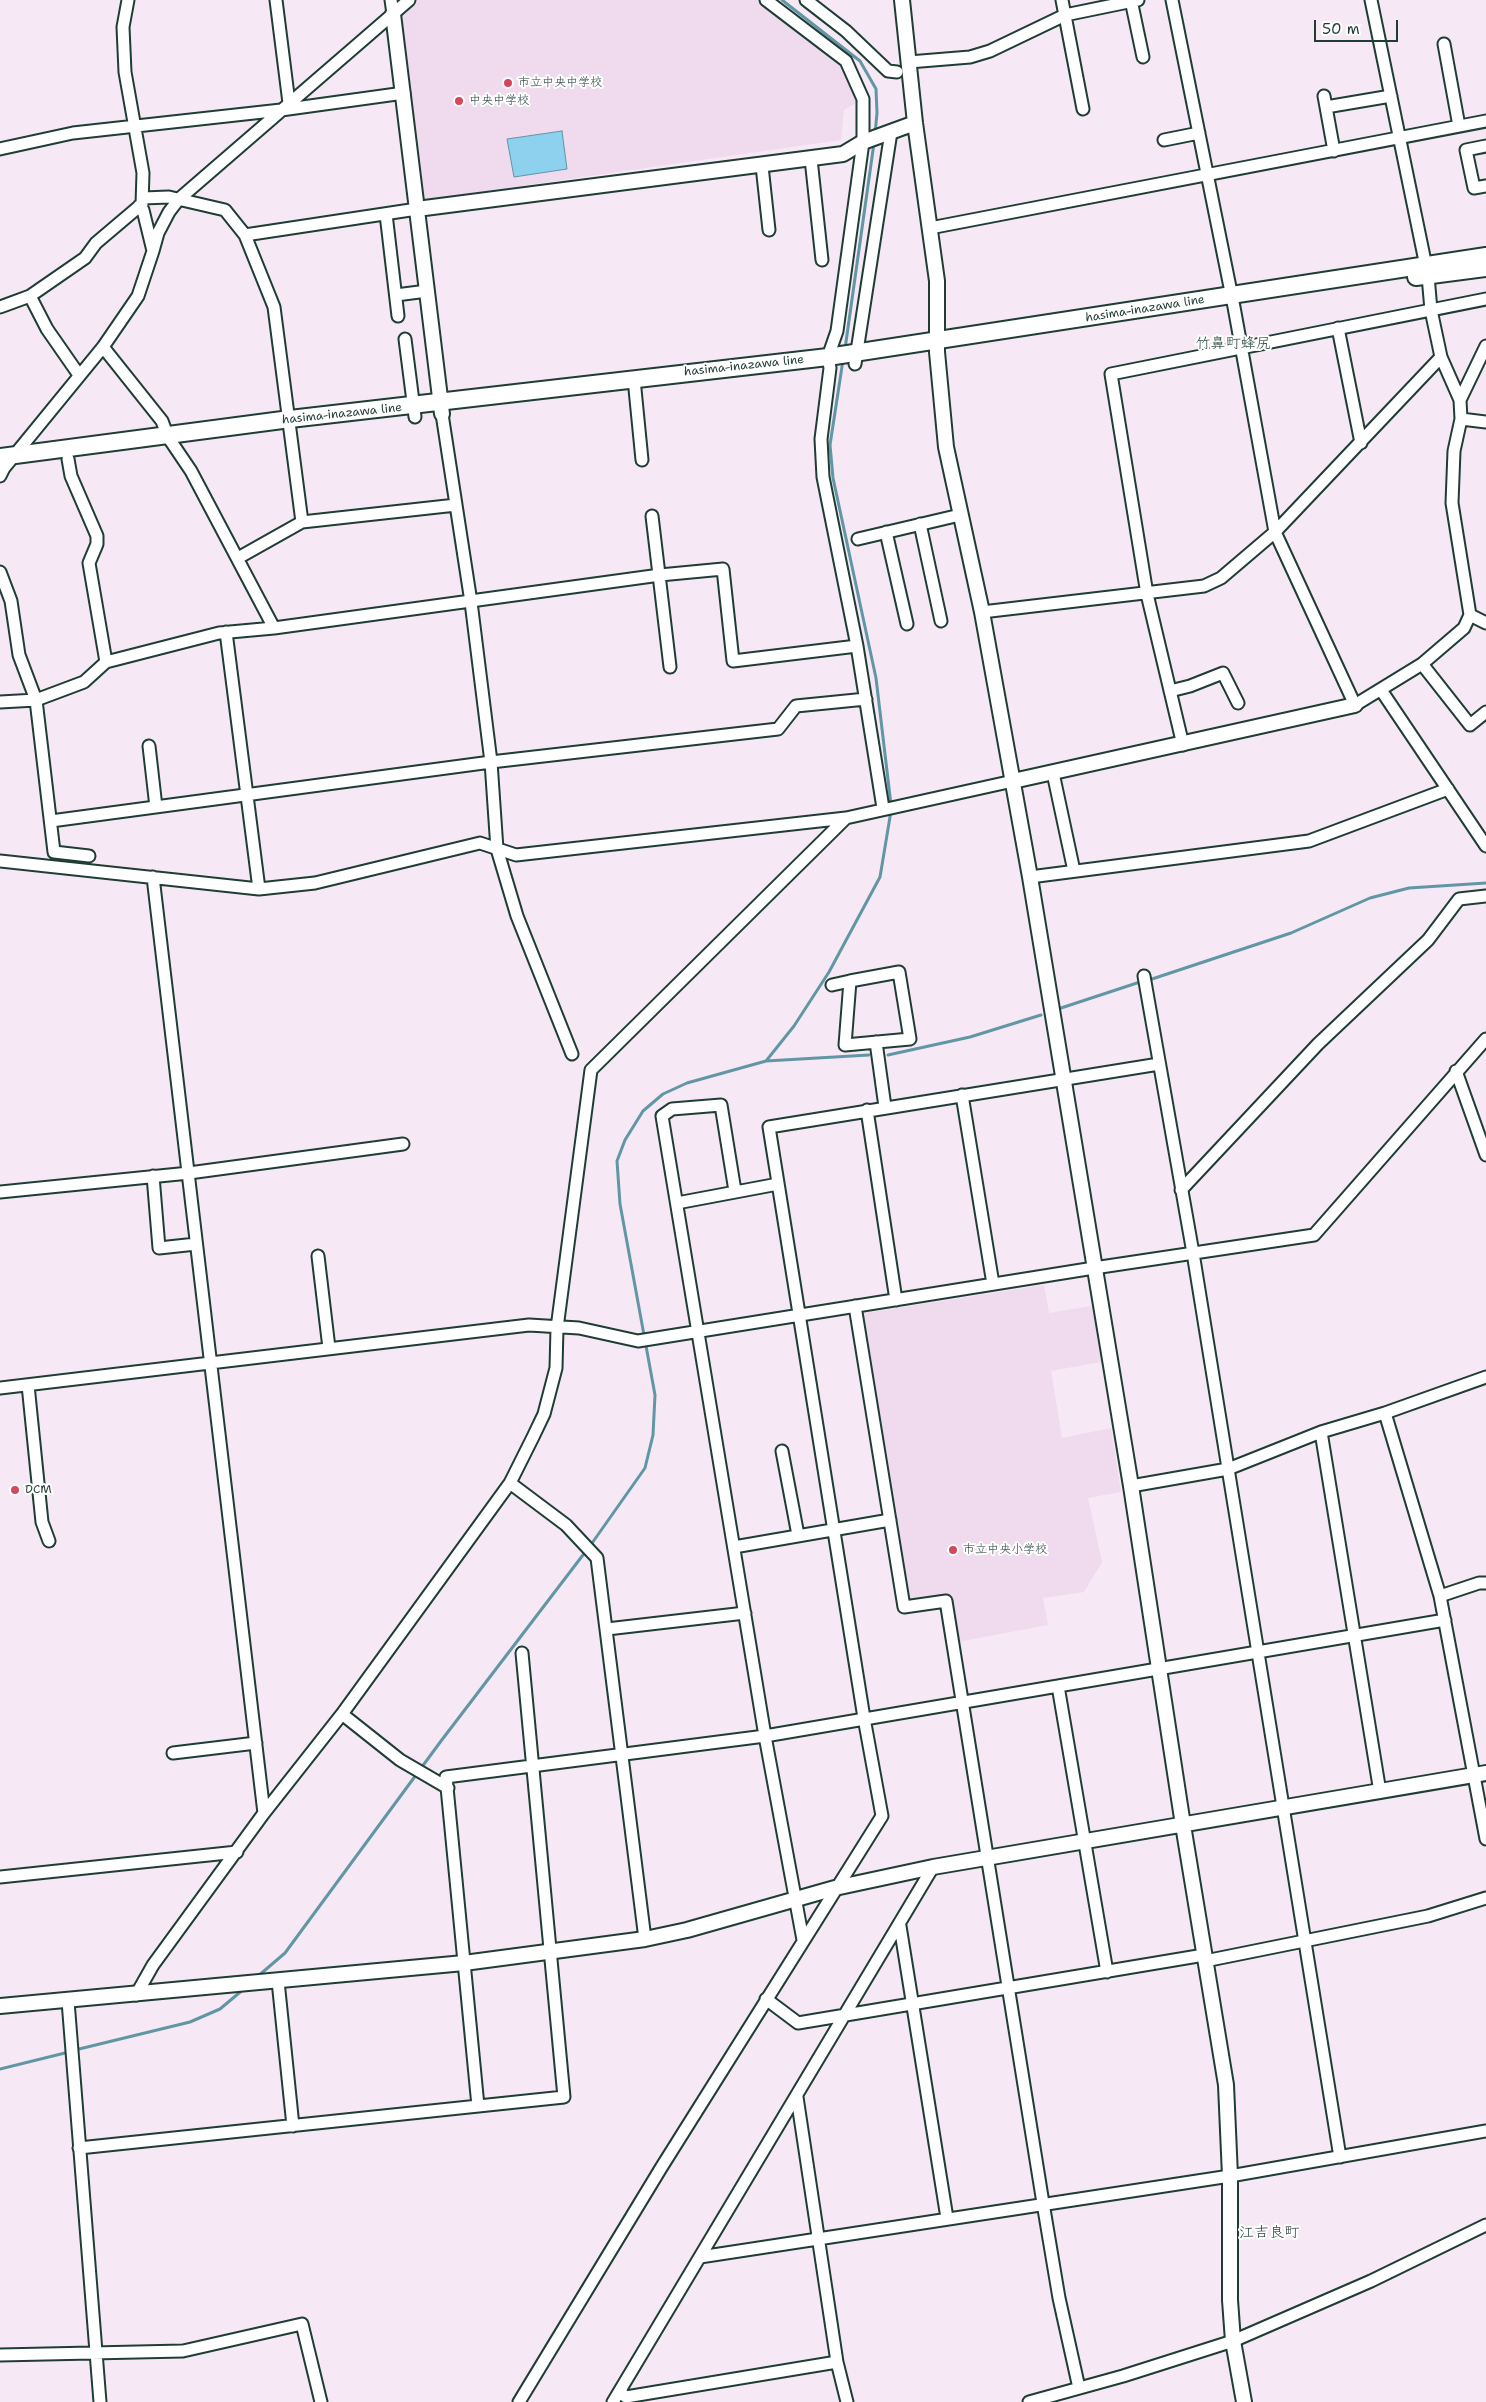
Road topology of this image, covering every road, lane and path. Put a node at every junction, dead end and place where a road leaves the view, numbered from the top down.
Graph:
1 (128, 0) edge
2 (276, 0) edge
3 (409, 0) edge
4 (766, 0) edge
5 (806, 0) edge
6 (902, 0) edge
7 (1062, 0) edge
8 (1133, 0) edge
9 (1172, 0) edge
10 (1371, 0) edge
11 (392, 7) edge
12 (1065, 15) junction
13 (1444, 44) dead end
14 (1143, 57) dead end
15 (909, 62) junction
16 (897, 72) dead end
17 (404, 93) junction
18 (1390, 96) junction
19 (285, 106) junction
20 (1083, 109) dead end
21 (1486, 121) edge
22 (915, 123) junction
23 (135, 126) junction
24 (1459, 126) junction
25 (1199, 133) junction
26 (876, 137) junction
27 (1399, 138) junction
28 (1164, 140) dead end
29 (1486, 146) edge
30 (0, 148) edge
31 (1334, 151) junction
32 (811, 159) junction
33 (762, 166) junction
34 (1208, 176) junction
35 (1486, 186) edge
36 (179, 199) junction
37 (141, 202) junction
38 (417, 209) junction
39 (386, 214) junction
40 (930, 228) junction
41 (769, 230) dead end
42 (245, 235) junction
43 (153, 251) junction
44 (1486, 256) edge
45 (822, 260) dead end
46 (1486, 268) edge
47 (1427, 270) junction
48 (427, 290) junction
49 (396, 295) junction
50 (30, 296) junction
51 (1486, 299) edge
52 (1233, 301) junction
53 (0, 307) edge
54 (1431, 310) junction
55 (398, 316) dead end
56 (1338, 328) junction
57 (405, 339) dead end
58 (937, 346) junction
59 (1486, 346) edge
60 (103, 348) junction
61 (1240, 348) junction
62 (1441, 357) junction
63 (843, 360) junction
64 (79, 375) junction
65 (634, 385) junction
66 (1460, 400) junction
67 (442, 408) junction
68 (414, 411) junction
69 (1461, 419) junction
70 (1486, 422) edge
71 (290, 425) junction
72 (170, 440) junction
73 (1361, 443) junction
74 (68, 459) junction
75 (642, 460) dead end
76 (4, 465) edge
77 (456, 505) junction
78 (960, 515) junction
79 (652, 516) dead end
80 (302, 522) junction
81 (920, 524) junction
82 (886, 532) junction
83 (1275, 532) junction
84 (858, 539) dead end
85 (238, 558) junction
86 (0, 572) edge
87 (660, 575) junction
88 (1147, 594) junction
89 (471, 602) junction
90 (982, 612) junction
91 (1470, 614) junction
92 (941, 621) dead end
93 (1486, 623) edge
94 (907, 624) dead end
95 (274, 628) junction
96 (226, 632) junction
97 (857, 646) junction
98 (106, 662) junction
99 (1422, 664) junction
100 (670, 667) dead end
101 (1381, 690) junction
102 (1170, 691) junction
103 (866, 699) junction
104 (36, 700) junction
105 (0, 702) edge
106 (1238, 703) dead end
107 (1354, 705) junction
108 (1486, 712) edge
109 (1183, 745) junction
110 (149, 746) dead end
111 (491, 762) junction
112 (1053, 773) junction
113 (1013, 781) junction
114 (1448, 789) junction
115 (246, 796) junction
116 (888, 807) junction
117 (156, 808) junction
118 (846, 818) junction
119 (51, 821) junction
120 (1486, 846) edge
121 (498, 850) junction
122 (89, 856) dead end
123 (0, 861) edge
124 (1074, 872) junction
125 (153, 877) junction
126 (1030, 877) junction
127 (259, 889) junction
128 (1486, 896) edge
129 (1144, 976) dead end
130 (850, 981) junction
131 (832, 985) dead end
132 (1486, 1039) edge
133 (876, 1042) junction
134 (572, 1054) dead end
135 (1159, 1064) junction
136 (1456, 1071) junction
137 (1062, 1079) junction
138 (962, 1095) junction
139 (885, 1107) junction
140 (867, 1110) junction
141 (403, 1144) dead end
142 (1486, 1156) edge
143 (189, 1173) junction
144 (153, 1176) junction
145 (778, 1184) junction
146 (1182, 1190) junction
147 (735, 1191) junction
148 (0, 1192) edge
149 (677, 1203) junction
150 (196, 1244) junction
151 (1193, 1253) junction
152 (318, 1256) dead end
153 (1094, 1268) junction
154 (993, 1284) junction
155 (896, 1300) junction
156 (854, 1306) junction
157 (799, 1315) junction
158 (557, 1328) junction
159 (698, 1330) junction
160 (329, 1348) junction
161 (211, 1364) junction
162 (1486, 1376) edge
163 (28, 1385) junction
164 (0, 1388) edge
165 (1384, 1413) junction
166 (1321, 1432) junction
167 (782, 1451) dead end
168 (1228, 1468) junction
169 (510, 1483) junction
170 (1131, 1486) junction
171 (890, 1520) junction
172 (833, 1529) junction
173 (798, 1536) junction
174 (49, 1541) dead end
175 (734, 1546) junction
176 (1486, 1584) edge
177 (1440, 1596) junction
178 (745, 1613) junction
179 (1445, 1620) junction
180 (606, 1629) junction
181 (1354, 1635) junction
182 (1258, 1652) junction
183 (522, 1653) dead end
184 (1159, 1669) junction
185 (1058, 1686) junction
186 (963, 1702) junction
187 (342, 1714) junction
188 (864, 1718) junction
189 (765, 1736) junction
190 (256, 1743) junction
191 (173, 1753) dead end
192 (622, 1753) junction
193 (531, 1765) junction
194 (1480, 1774) edge
195 (448, 1788) junction
196 (1380, 1792) junction
197 (1283, 1808) junction
198 (264, 1813) junction
199 (1183, 1825) junction
200 (1486, 1839) edge
201 (1085, 1841) junction
202 (237, 1852) junction
203 (987, 1857) junction
204 (933, 1867) junction
205 (0, 1877) edge
206 (835, 1888) junction
207 (1486, 1898) edge
208 (794, 1899) junction
209 (900, 1926) junction
210 (645, 1939) junction
211 (803, 1940) junction
212 (1304, 1942) junction
213 (551, 1952) junction
214 (1205, 1958) junction
215 (464, 1963) junction
216 (1107, 1972) junction
217 (277, 1981) junction
218 (1008, 1988) junction
219 (136, 1995) junction
220 (766, 1999) junction
221 (68, 2001) junction
222 (913, 2005) junction
223 (0, 2006) edge
224 (846, 2016) junction
225 (797, 2097) junction
226 (478, 2106) junction
227 (293, 2126) junction
228 (1486, 2131) edge
229 (79, 2148) junction
230 (1340, 2157) junction
231 (1230, 2176) junction
232 (1043, 2203) junction
233 (947, 2218) junction
234 (1486, 2225) edge
235 (819, 2238) junction
236 (700, 2257) junction
237 (1233, 2341) junction
238 (95, 2353) junction
239 (0, 2355) edge
240 (837, 2362) junction
241 (1079, 2388) junction
242 (624, 2397) edge
243 (100, 2402) edge
244 (322, 2402) edge
245 (520, 2402) edge
246 (613, 2402) edge
247 (846, 2402) edge
248 (1029, 2402) edge
249 (1244, 2402) edge

1 - 23 street
2 - 19 street
3 - 11 street
4 - 26 street
5 - 16 street
6 - 15 street
7 - 12 street
8 - 12 street
8 - 14 street
9 - 25 street
10 - 18 street
11 - 17 street
11 - 19 street
12 - 15 street
12 - 20 street
13 - 24 street
15 - 22 street
17 - 19 street
17 - 38 street
18 - 27 street
18 - 31 street
19 - 23 street
19 - 36 street
21 - 24 street
22 - 26 street
22 - 40 street
23 - 30 street
23 - 37 street
24 - 27 street
25 - 28 street
25 - 34 street
26 - 32 street
26 - 63 street
26 - 63 street
27 - 31 street
27 - 47 street
29 - 35 street
31 - 34 street
32 - 33 street
32 - 45 street
33 - 38 street
33 - 41 street
34 - 40 street
34 - 52 street
36 - 37 street
36 - 42 street
36 - 43 street
37 - 43 street
37 - 50 street
38 - 39 street
38 - 48 street
39 - 42 street
39 - 49 street
40 - 58 street
42 - 71 street
43 - 60 street
44 - 47 main road, hasima-inazawa line
46 - 47 main road, hasima-inazawa line
47 - 52 main road, hasima-inazawa line
47 - 54 street
48 - 49 street
48 - 67 street
49 - 55 street
50 - 53 street
50 - 64 street
51 - 54 street
52 - 58 main road, hasima-inazawa line
52 - 61 street
54 - 56 street
54 - 62 street
56 - 61 street
56 - 73 street
57 - 68 street
58 - 63 main road, hasima-inazawa line
58 - 78 street
59 - 66 street
60 - 64 street
60 - 72 street
61 - 83 street
61 - 88 street
62 - 66 street
62 - 73 street
63 - 65 main road, hasima-inazawa line
63 - 97 street
64 - 76 street
65 - 67 main road, hasima-inazawa line
65 - 75 street
66 - 69 street
67 - 68 main road, hasima-inazawa line
67 - 77 street
68 - 71 main road, hasima-inazawa line
69 - 70 street
69 - 91 street
71 - 72 main road, hasima-inazawa line
71 - 80 street
72 - 74 main road, hasima-inazawa line
72 - 76 main road, hasima-inazawa line
72 - 85 street
73 - 83 street
74 - 76 main road, hasima-inazawa line
74 - 98 street
77 - 80 street
77 - 89 street
78 - 81 street
78 - 90 street
79 - 87 street
80 - 85 street
81 - 82 street
81 - 92 street
82 - 84 street
82 - 94 street
83 - 88 street
83 - 107 street
85 - 95 street
86 - 104 street
87 - 89 street
87 - 97 street
87 - 100 street
88 - 90 street
88 - 102 street
89 - 95 street
89 - 111 street
90 - 113 street
91 - 93 street
91 - 99 street
95 - 96 street
96 - 98 street
96 - 115 street
97 - 103 street
98 - 104 street
99 - 101 street
99 - 108 street
101 - 107 street
101 - 114 street
102 - 106 street
102 - 109 street
103 - 111 street
103 - 116 street
104 - 105 street
104 - 119 street
107 - 109 street
109 - 112 street
110 - 117 street
111 - 115 street
111 - 121 street
112 - 113 street
112 - 124 street
113 - 116 street
113 - 126 street
114 - 120 street
114 - 124 street
115 - 117 street
115 - 127 street
116 - 118 street
117 - 119 street
118 - 121 street
118 - 158 street
119 - 122 street
121 - 127 street
121 - 134 street
123 - 125 street
124 - 126 street
125 - 127 street
125 - 143 street
126 - 137 street
128 - 146 street
129 - 135 street
130 - 131 street
130 - 133 street
130 - 133 street
132 - 136 street
133 - 139 street
135 - 137 street
135 - 146 street
136 - 142 street
136 - 151 street
137 - 138 street
137 - 153 street
138 - 139 street
138 - 154 street
139 - 140 street
140 - 145 street
140 - 155 street
141 - 143 street
143 - 144 street
143 - 150 street
144 - 148 street
144 - 150 street
145 - 147 street
145 - 157 street
146 - 151 street
147 - 149 street
147 - 149 street
149 - 159 street
150 - 161 street
151 - 153 street
151 - 168 street
152 - 160 street
153 - 154 street
153 - 170 street
154 - 155 street
155 - 156 street
156 - 157 street
156 - 171 street
157 - 159 street
157 - 172 street
158 - 159 street
158 - 160 street
158 - 169 street
159 - 175 street
160 - 161 street
161 - 163 street
161 - 190 street
162 - 165 street
163 - 164 street
163 - 174 street
165 - 166 street
165 - 177 street
166 - 168 street
166 - 181 street
167 - 173 street
168 - 170 street
168 - 182 street
169 - 180 street
169 - 187 street
170 - 184 street
171 - 172 street
171 - 186 street
172 - 173 street
172 - 188 street
173 - 175 street
175 - 178 street
176 - 177 street
177 - 179 street
178 - 180 street
178 - 189 street
179 - 181 street
179 - 194 street
180 - 192 street
181 - 182 street
181 - 196 street
182 - 184 street
182 - 197 street
183 - 193 street
184 - 185 street
184 - 199 street
185 - 186 street
185 - 201 street
186 - 188 street
186 - 203 street
187 - 195 street
187 - 198 street
188 - 189 street
188 - 206 street
189 - 192 street
189 - 208 street
190 - 191 street
190 - 198 street
192 - 193 street
192 - 210 street
193 - 195 street
193 - 213 street
194 - 196 street
194 - 200 street
195 - 215 street
196 - 197 street
197 - 199 street
197 - 212 street
198 - 202 street
199 - 201 street
199 - 214 street
201 - 203 street
201 - 216 street
202 - 205 street
202 - 219 street
203 - 204 street
203 - 218 street
204 - 206 street
204 - 209 street
206 - 208 street
206 - 211 street
207 - 212 street
208 - 210 street
208 - 211 street
209 - 222 street
209 - 224 street
210 - 213 street
211 - 220 street
212 - 214 street
212 - 230 street
213 - 215 street
213 - 226 street
214 - 216 street
214 - 231 street
215 - 217 street
215 - 226 street
216 - 218 street
217 - 219 street
217 - 227 street
218 - 222 street
218 - 232 street
219 - 221 street
220 - 224 street
220 - 245 street
221 - 223 street
221 - 229 street
222 - 224 street
222 - 233 street
224 - 225 street
225 - 235 street
225 - 236 street
226 - 227 street
227 - 229 street
228 - 230 street
229 - 238 street
230 - 231 street
231 - 232 street
231 - 237 street
232 - 233 street
232 - 241 street
233 - 235 street
234 - 237 street
235 - 236 street
235 - 240 street
236 - 242 street
237 - 241 street
237 - 249 street
238 - 239 street
238 - 243 street
238 - 244 street
240 - 242 street
240 - 247 street
241 - 248 street
242 - 246 street

